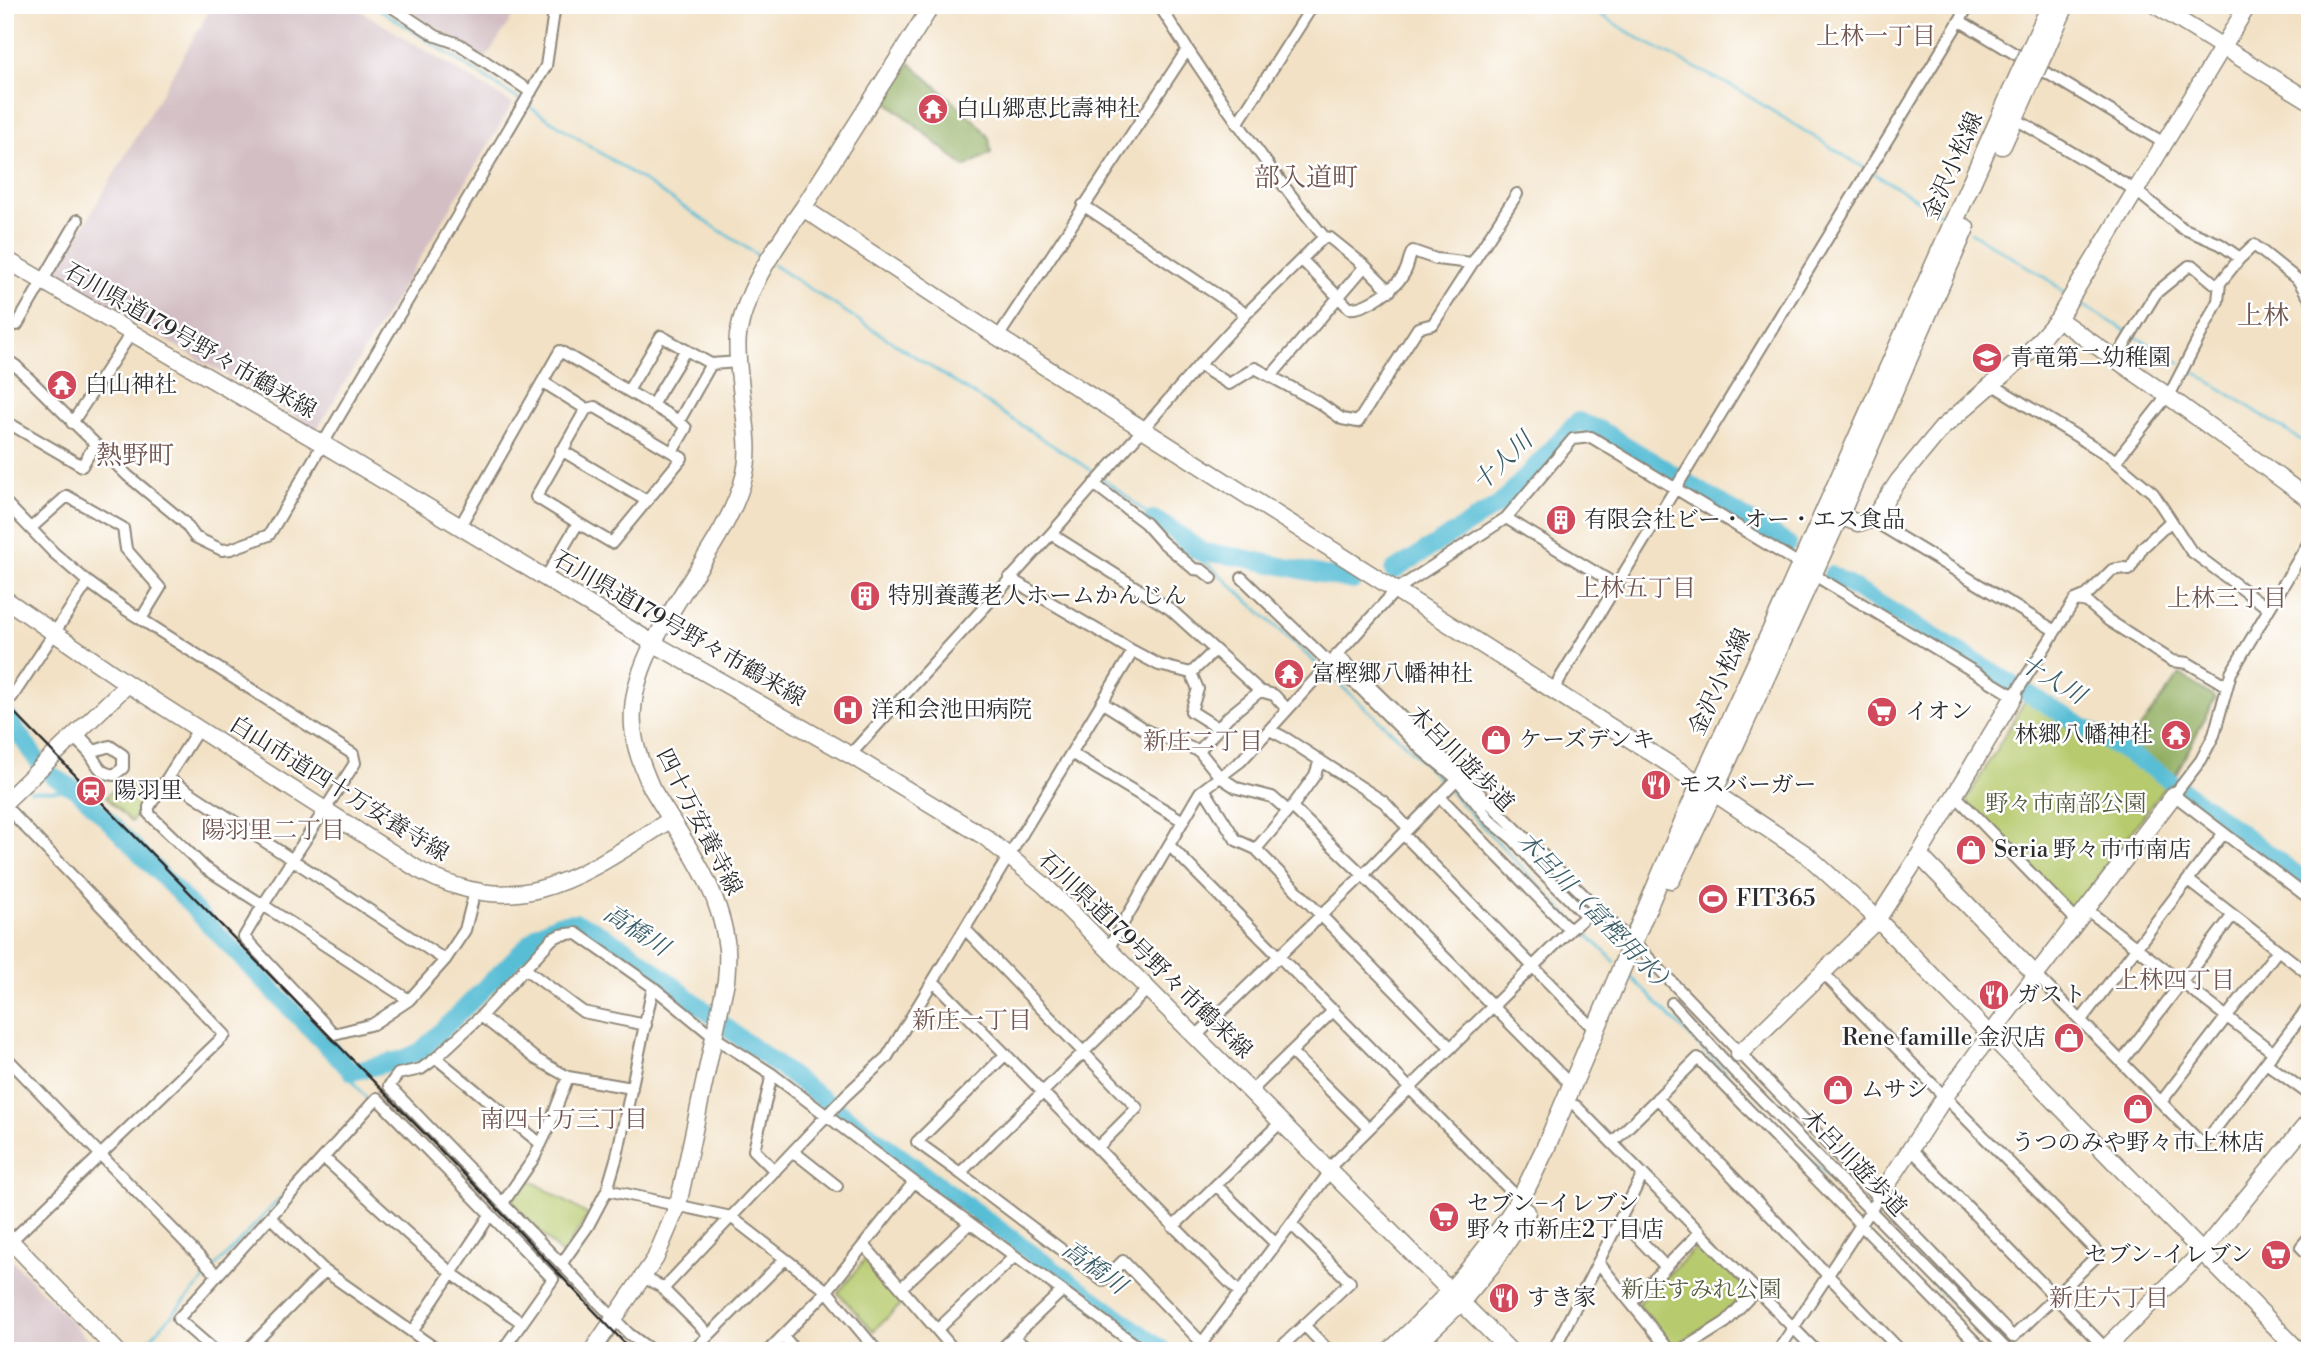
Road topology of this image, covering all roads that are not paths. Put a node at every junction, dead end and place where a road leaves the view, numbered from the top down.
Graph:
1 (389, 5) edge
2 (555, 5) edge
3 (932, 5) edge
4 (1159, 5) edge
5 (1313, 5) edge
6 (1969, 5) edge
7 (2051, 5) edge
8 (2065, 5) edge
9 (2155, 5) edge
10 (2248, 5) edge
11 (1960, 20) junction
12 (2038, 48) junction
13 (2222, 48) junction
14 (1187, 50) junction
15 (2027, 75) junction
16 (529, 94) junction
17 (2310, 101) edge
18 (2014, 118) junction
19 (1237, 124) junction
20 (2164, 143) junction
21 (2135, 190) junction
22 (1517, 194) dead end
23 (1083, 205) junction
24 (803, 208) junction
25 (78, 220) dead end
26 (1960, 224) junction
27 (1324, 237) junction
28 (2240, 258) junction
29 (5, 259) edge
30 (1302, 260) junction
31 (1472, 263) junction
32 (1364, 265) junction
33 (43, 281) junction
34 (2220, 283) junction
35 (1390, 290) junction
36 (1337, 296) junction
37 (2310, 299) edge
38 (1246, 314) junction
39 (2057, 319) junction
40 (17, 325) dead end
41 (132, 332) junction
42 (998, 337) junction
43 (685, 351) junction
44 (5, 359) edge
45 (2115, 360) junction
46 (738, 362) junction
47 (711, 364) junction
48 (1199, 365) junction
49 (1271, 376) junction
50 (543, 382) junction
51 (1993, 385) junction
52 (628, 391) junction
53 (2168, 396) junction
54 (652, 405) junction
55 (586, 409) junction
56 (5, 421) edge
57 (679, 421) junction
58 (72, 423) junction
59 (1142, 429) junction
60 (95, 444) junction
61 (323, 444) junction
62 (561, 450) junction
63 (672, 452) junction
64 (2115, 462) junction
65 (1099, 479) junction
66 (1679, 482) junction
67 (2310, 500) edge
68 (647, 501) junction
69 (5, 502) edge
70 (1839, 516) junction
71 (1506, 518) junction
72 (1872, 520) junction
73 (2171, 521) junction
74 (578, 523) junction
75 (460, 526) junction
76 (31, 528) junction
77 (1051, 534) junction
78 (2310, 540) edge
79 (1806, 569) junction
80 (546, 577) junction
81 (1009, 578) junction
82 (1212, 578) dead end
83 (1242, 578) dead end
84 (88, 582) junction
85 (1618, 586) junction
86 (1396, 590) junction
87 (5, 599) edge
88 (2075, 600) junction
89 (2269, 609) junction
90 (141, 619) junction
91 (2054, 630) junction
92 (53, 634) junction
93 (653, 643) junction
94 (1133, 651) junction
95 (1214, 651) junction
96 (1331, 660) junction
97 (1191, 673) junction
98 (128, 684) junction
99 (2227, 686) junction
100 (1553, 690) junction
101 (2018, 690) junction
102 (5, 691) edge
103 (1260, 691) junction
104 (1103, 703) junction
105 (1286, 708) junction
106 (1218, 728) junction
107 (199, 729) junction
108 (1270, 730) junction
109 (75, 735) junction
110 (1199, 751) junction
111 (1071, 753) junction
112 (850, 755) junction
113 (1320, 761) junction
114 (1220, 777) junction
115 (167, 778) junction
116 (1451, 785) junction
117 (2179, 788) junction
118 (1204, 789) junction
119 (1706, 789) junction
120 (1955, 795) junction
121 (5, 804) edge
122 (326, 809) junction
123 (1290, 809) junction
124 (670, 820) junction
125 (1183, 821) junction
126 (1406, 831) junction
127 (2223, 834) junction
128 (1170, 846) junction
129 (1256, 849) junction
130 (1919, 855) junction
131 (1010, 856) junction
132 (293, 860) junction
133 (1363, 875) junction
134 (2188, 880) junction
135 (475, 891) junction
136 (2310, 899) edge
137 (263, 905) junction
138 (1598, 909) junction
139 (1321, 915) junction
140 (2081, 915) junction
141 (2233, 915) junction
142 (1877, 920) junction
143 (1579, 923) junction
144 (965, 929) junction
145 (1636, 946) junction
146 (2137, 947) junction
147 (1108, 949) junction
148 (2278, 950) junction
149 (1278, 954) junction
150 (445, 960) junction
151 (524, 968) junction
152 (1533, 968) junction
153 (1626, 971) junction
154 (1823, 974) junction
155 (2036, 975) junction
156 (2310, 975) edge
157 (933, 981) junction
158 (2182, 982) junction
159 (653, 987) junction
160 (1147, 990) junction
161 (409, 1000) junction
162 (1672, 1003) dead end
163 (2310, 1005) edge
164 (1493, 1008) junction
165 (1334, 1010) junction
166 (481, 1016) junction
167 (2227, 1017) junction
168 (2081, 1020) junction
169 (646, 1025) junction
170 (1595, 1030) junction
171 (715, 1032) junction
172 (1990, 1035) junction
173 (1196, 1036) junction
174 (1451, 1048) junction
175 (1291, 1052) junction
176 (1084, 1053) junction
177 (2273, 1053) junction
178 (1006, 1054) junction
179 (1739, 1054) junction
180 (5, 1056) edge
181 (436, 1058) junction
182 (2122, 1061) junction
183 (2266, 1063) junction
184 (772, 1074) junction
185 (568, 1077) junction
186 (1572, 1086) junction
187 (632, 1087) junction
188 (1409, 1088) junction
189 (1251, 1091) junction
190 (1044, 1092) junction
191 (2310, 1095) edge
192 (1657, 1098) junction
193 (1944, 1098) junction
194 (2161, 1101) junction
195 (1576, 1106) junction
196 (829, 1116) junction
197 (2310, 1120) edge
198 (1281, 1122) junction
199 (1368, 1128) junction
200 (1613, 1142) junction
201 (541, 1144) junction
202 (1097, 1148) junction
203 (1911, 1149) junction
204 (794, 1152) junction
205 (101, 1154) junction
206 (324, 1158) junction
207 (1328, 1169) junction
208 (775, 1171) junction
209 (960, 1173) junction
210 (1643, 1174) junction
211 (914, 1182) junction
212 (1216, 1185) junction
213 (836, 1186) dead end
214 (607, 1189) junction
215 (1520, 1199) junction
216 (503, 1203) junction
217 (678, 1205) junction
218 (1869, 1212) junction
219 (490, 1215) junction
220 (270, 1217) junction
221 (731, 1217) junction
222 (1620, 1219) junction
223 (970, 1223) junction
224 (1291, 1224) junction
225 (1173, 1227) junction
226 (1700, 1232) junction
227 (2310, 1236) edge
228 (8, 1238) edge
229 (1276, 1244) junction
230 (864, 1245) junction
231 (2202, 1252) junction
232 (1016, 1256) junction
233 (2310, 1256) edge
234 (785, 1259) junction
235 (1598, 1262) junction
236 (562, 1263) junction
237 (1666, 1268) junction
238 (325, 1271) junction
239 (214, 1272) junction
240 (451, 1273) junction
241 (1829, 1276) junction
242 (643, 1277) junction
243 (901, 1288) junction
244 (663, 1289) junction
245 (1757, 1289) junction
246 (1062, 1290) junction
247 (827, 1291) junction
248 (1240, 1293) junction
249 (2056, 1296) junction
250 (1456, 1297) junction
251 (1631, 1303) junction
252 (614, 1319) junction
253 (522, 1322) junction
254 (1304, 1325) junction
255 (1794, 1328) junction
256 (937, 1330) junction
257 (412, 1332) junction
258 (709, 1335) junction
259 (783, 1336) junction
260 (1013, 1338) junction
261 (1199, 1347) edge
262 (2105, 1350) edge
263 (117, 1351) edge
264 (215, 1351) edge
265 (246, 1351) edge
266 (439, 1351) edge
267 (502, 1351) edge
268 (592, 1351) edge
269 (652, 1351) edge
270 (694, 1351) edge
271 (768, 1351) edge
272 (796, 1351) edge
273 (877, 1351) edge
274 (955, 1351) edge
275 (999, 1351) edge
276 (1030, 1351) edge
277 (1144, 1351) edge
278 (1277, 1351) edge
279 (1329, 1351) edge
280 (1391, 1351) edge
281 (1409, 1351) edge
282 (1510, 1351) edge
283 (1553, 1351) edge
284 (1670, 1351) edge
285 (1680, 1351) edge
286 (1778, 1351) edge
287 (1816, 1351) edge
288 (1901, 1351) edge
289 (1984, 1351) edge
290 (2008, 1351) edge
291 (2299, 1351) edge

1 - 16 street
2 - 16 street
3 - 24 street, 四十万安養寺線
4 - 14 street
5 - 19 street
6 - 11 street
7 - 12 main road, 金沢小松線
8 - 12 main road, 金沢小松線
9 - 13 street
10 - 13 street
11 - 20 street
11 - 66 street
12 - 15 main road, 金沢小松線, bridge
13 - 17 street
13 - 20 street
14 - 19 street
14 - 23 street
15 - 18 main road, 金沢小松線
15 - 26 main road, 金沢小松線
16 - 61 street
18 - 21 street
18 - 26 main road, 金沢小松線
19 - 27 street
20 - 21 street
21 - 28 street
21 - 39 street
22 - 31 street
23 - 38 street
23 - 42 street
24 - 42 street
24 - 46 street, 四十万安養寺線
25 - 33 street
26 - 70 main road, 金沢小松線
26 - 79 main road, 金沢小松線
27 - 30 street
27 - 32 street
28 - 34 street
28 - 37 street
29 - 33 street, 石川県道179号野々市鶴来線
30 - 36 street
30 - 38 street
31 - 35 street
31 - 49 street
32 - 35 street
32 - 36 street
33 - 40 street
33 - 41 street, 石川県道179号野々市鶴来線
34 - 45 street
34 - 53 street
35 - 36 street
36 - 49 street
38 - 48 street
39 - 45 street
39 - 51 street
41 - 58 street
41 - 61 street, 石川県道179号野々市鶴来線
42 - 59 street
43 - 47 street
43 - 52 street
43 - 54 street
44 - 58 street
45 - 53 street
46 - 47 street
46 - 93 street, 四十万安養寺線
47 - 57 street
48 - 49 street
48 - 59 street
50 - 52 street
50 - 55 street
50 - 75 street
51 - 64 street
51 - 72 street
52 - 54 street
53 - 64 street
53 - 67 street
54 - 57 street
55 - 62 street
55 - 63 street
56 - 60 street
57 - 63 street
58 - 60 street
59 - 65 street
59 - 86 street
60 - 61 street
61 - 75 street, 石川県道179号野々市鶴来線
62 - 68 street
62 - 74 street
63 - 68 street
64 - 73 street
65 - 77 street
65 - 82 street
66 - 71 street
66 - 79 street
66 - 85 street
68 - 74 street
69 - 76 street
70 - 72 street
70 - 79 main road, 金沢小松線
71 - 85 street
71 - 86 street
72 - 91 street
73 - 88 street
73 - 89 street
74 - 80 street
75 - 80 street, 石川県道179号野々市鶴来線
76 - 84 street
76 - 90 street
77 - 81 street
77 - 95 street
78 - 89 street
79 - 101 street
79 - 119 main road, 金沢小松線
80 - 93 street, 石川県道179号野々市鶴来線
81 - 94 street
81 - 112 street
83 - 96 street
84 - 90 street
84 - 92 street
85 - 100 street
86 - 96 street
86 - 100 street
87 - 92 street, 白山市道四十万安養寺線
88 - 91 street
88 - 99 street
89 - 99 street
90 - 122 street
91 - 101 street
92 - 98 street, 白山市道四十万安養寺線
92 - 102 street
93 - 112 street, 石川県道179号野々市鶴来線
93 - 124 street, 四十万安養寺線
94 - 97 street
94 - 104 street
95 - 97 street
95 - 103 street
96 - 105 street
96 - 116 street
97 - 106 street
98 - 107 street, 白山市道四十万安養寺線
98 - 109 street
99 - 117 street
100 - 119 street
101 - 120 street
103 - 105 street
103 - 106 street
104 - 110 street
104 - 111 street
105 - 108 street
106 - 110 street
107 - 115 street
107 - 122 street, 白山市道四十万安養寺線
108 - 113 street
108 - 114 street
109 - 109 street
109 - 121 street
110 - 114 street
111 - 125 street
111 - 131 street
112 - 131 street, 石川県道179号野々市鶴来線
113 - 123 street
113 - 126 street
114 - 118 street
114 - 123 street
115 - 132 street
115 - 137 street
116 - 126 street
116 - 138 street
116 - 143 street
116 - 143 street, 木呂川遊歩道
117 - 127 street
117 - 140 street
118 - 125 street
118 - 129 street
119 - 142 street
119 - 145 main road, 金沢小松線
120 - 130 street
120 - 140 street
121 - 205 street
122 - 132 street
122 - 135 street, 白山市道四十万安養寺線
123 - 129 street
123 - 133 street
124 - 135 street, 白山市道四十万安養寺線
124 - 171 street, 四十万安養寺線
125 - 128 street
126 - 133 street
126 - 152 street
127 - 134 street
127 - 136 street
128 - 147 street
128 - 149 street
129 - 139 street
130 - 142 street
130 - 155 street
131 - 144 street
131 - 147 street, 石川県道179号野々市鶴来線
132 - 137 street
132 - 150 street
133 - 139 street
133 - 164 street
134 - 141 street
134 - 146 street
135 - 150 street
137 - 161 street
137 - 161 street
138 - 143 street
138 - 145 street
139 - 149 street
139 - 174 street
140 - 146 street
140 - 155 street
141 - 148 street
141 - 158 street
142 - 154 street
142 - 172 street
143 - 152 street
144 - 157 street
144 - 176 street
145 - 153 main road, 金沢小松線
145 - 179 street
146 - 158 street
146 - 168 street
147 - 160 street, 石川県道179号野々市鶴来線
148 - 156 street
148 - 167 street
149 - 165 street
149 - 173 street
150 - 161 street
151 - 159 street
151 - 166 street
151 - 169 street
152 - 164 street
152 - 170 street
153 - 170 main road, 金沢小松線
153 - 195 main road, 金沢小松線
154 - 179 street
154 - 193 street
155 - 168 street
155 - 172 street
157 - 178 street
157 - 196 street
158 - 167 street
158 - 182 street
159 - 169 street
159 - 171 street
160 - 173 street, 石川県道179号野々市鶴来線
160 - 176 street
162 - 218 street, 木呂川遊歩道
163 - 177 street
164 - 174 street
164 - 186 street
165 - 175 street
165 - 188 street
166 - 181 street
166 - 185 street
167 - 177 street
167 - 194 street
168 - 182 street
169 - 187 street
170 - 186 main road, 金沢小松線
171 - 184 street
171 - 217 street, 四十万安養寺線
172 - 193 street
172 - 231 street
173 - 189 street, 石川県道179号野々市鶴来線
174 - 188 street
175 - 189 street
175 - 199 street
176 - 190 street
176 - 202 street
177 - 183 street
178 - 190 street
178 - 209 street
179 - 218 street
180 - 205 street
181 - 201 street
181 - 216 street
182 - 194 street
183 - 191 street
183 - 194 street
184 - 196 street
184 - 208 street
185 - 187 street
185 - 201 street
186 - 215 main road, 金沢小松線
187 - 214 street
188 - 199 street
188 - 215 street
189 - 198 street, 石川県道179号野々市鶴来線
190 - 202 street
190 - 209 street
192 - 200 street
192 - 218 street
192 - 241 street
193 - 203 street
193 - 249 street
195 - 200 street
195 - 250 main road, 金沢小松線
196 - 204 street
196 - 211 street
197 - 231 street
198 - 207 street, 石川県道179号野々市鶴来線
198 - 212 street
199 - 207 street
200 - 210 street
201 - 216 street
202 - 225 street
203 - 218 street
203 - 249 street
204 - 208 street
204 - 213 street
205 - 228 street
205 - 239 street
206 - 219 street
206 - 220 street
206 - 240 street
207 - 224 street
207 - 250 street, 石川県道179号野々市鶴来線
208 - 221 street
209 - 261 street
210 - 222 street
210 - 226 street
211 - 223 street
211 - 230 street
212 - 225 street
212 - 229 street
214 - 217 street
214 - 236 street
215 - 250 main road, 金沢小松線
216 - 236 street
217 - 221 street
217 - 242 street, 四十万安養寺線
218 - 241 street
218 - 249 street
218 - 289 street
218 - 290 street, 木呂川遊歩道
219 - 240 street
219 - 253 street
220 - 238 street
220 - 239 street
221 - 234 street
221 - 244 street
222 - 235 street
222 - 237 street
223 - 232 street
223 - 243 street
224 - 229 street
224 - 254 street
225 - 248 street
226 - 237 street
226 - 245 street
227 - 233 street
228 - 263 street
229 - 248 street
230 - 243 street
230 - 247 street
231 - 262 street
231 - 291 street
232 - 246 street
232 - 256 street
234 - 247 street
234 - 258 street
235 - 251 street
235 - 283 street
236 - 252 street
237 - 251 street
238 - 257 street
238 - 265 street
239 - 264 street
240 - 253 street
240 - 257 street
241 - 255 street
241 - 288 street
242 - 244 street
242 - 252 street, 四十万安養寺線
243 - 256 street
244 - 258 street
245 - 255 street
245 - 285 street
246 - 260 street
246 - 277 street
247 - 259 street
247 - 273 street
248 - 261 street
249 - 262 street
250 - 280 main road, 金沢小松線
250 - 281 main road, 金沢小松線
250 - 282 street, 石川県道179号野々市鶴来線
251 - 284 street
252 - 268 street, 四十万安養寺線
252 - 269 street
253 - 267 street
254 - 278 street
254 - 279 street
255 - 286 street
255 - 287 street
256 - 274 street
257 - 266 street
258 - 270 street
259 - 271 street
259 - 272 street
260 - 275 street
260 - 276 street

